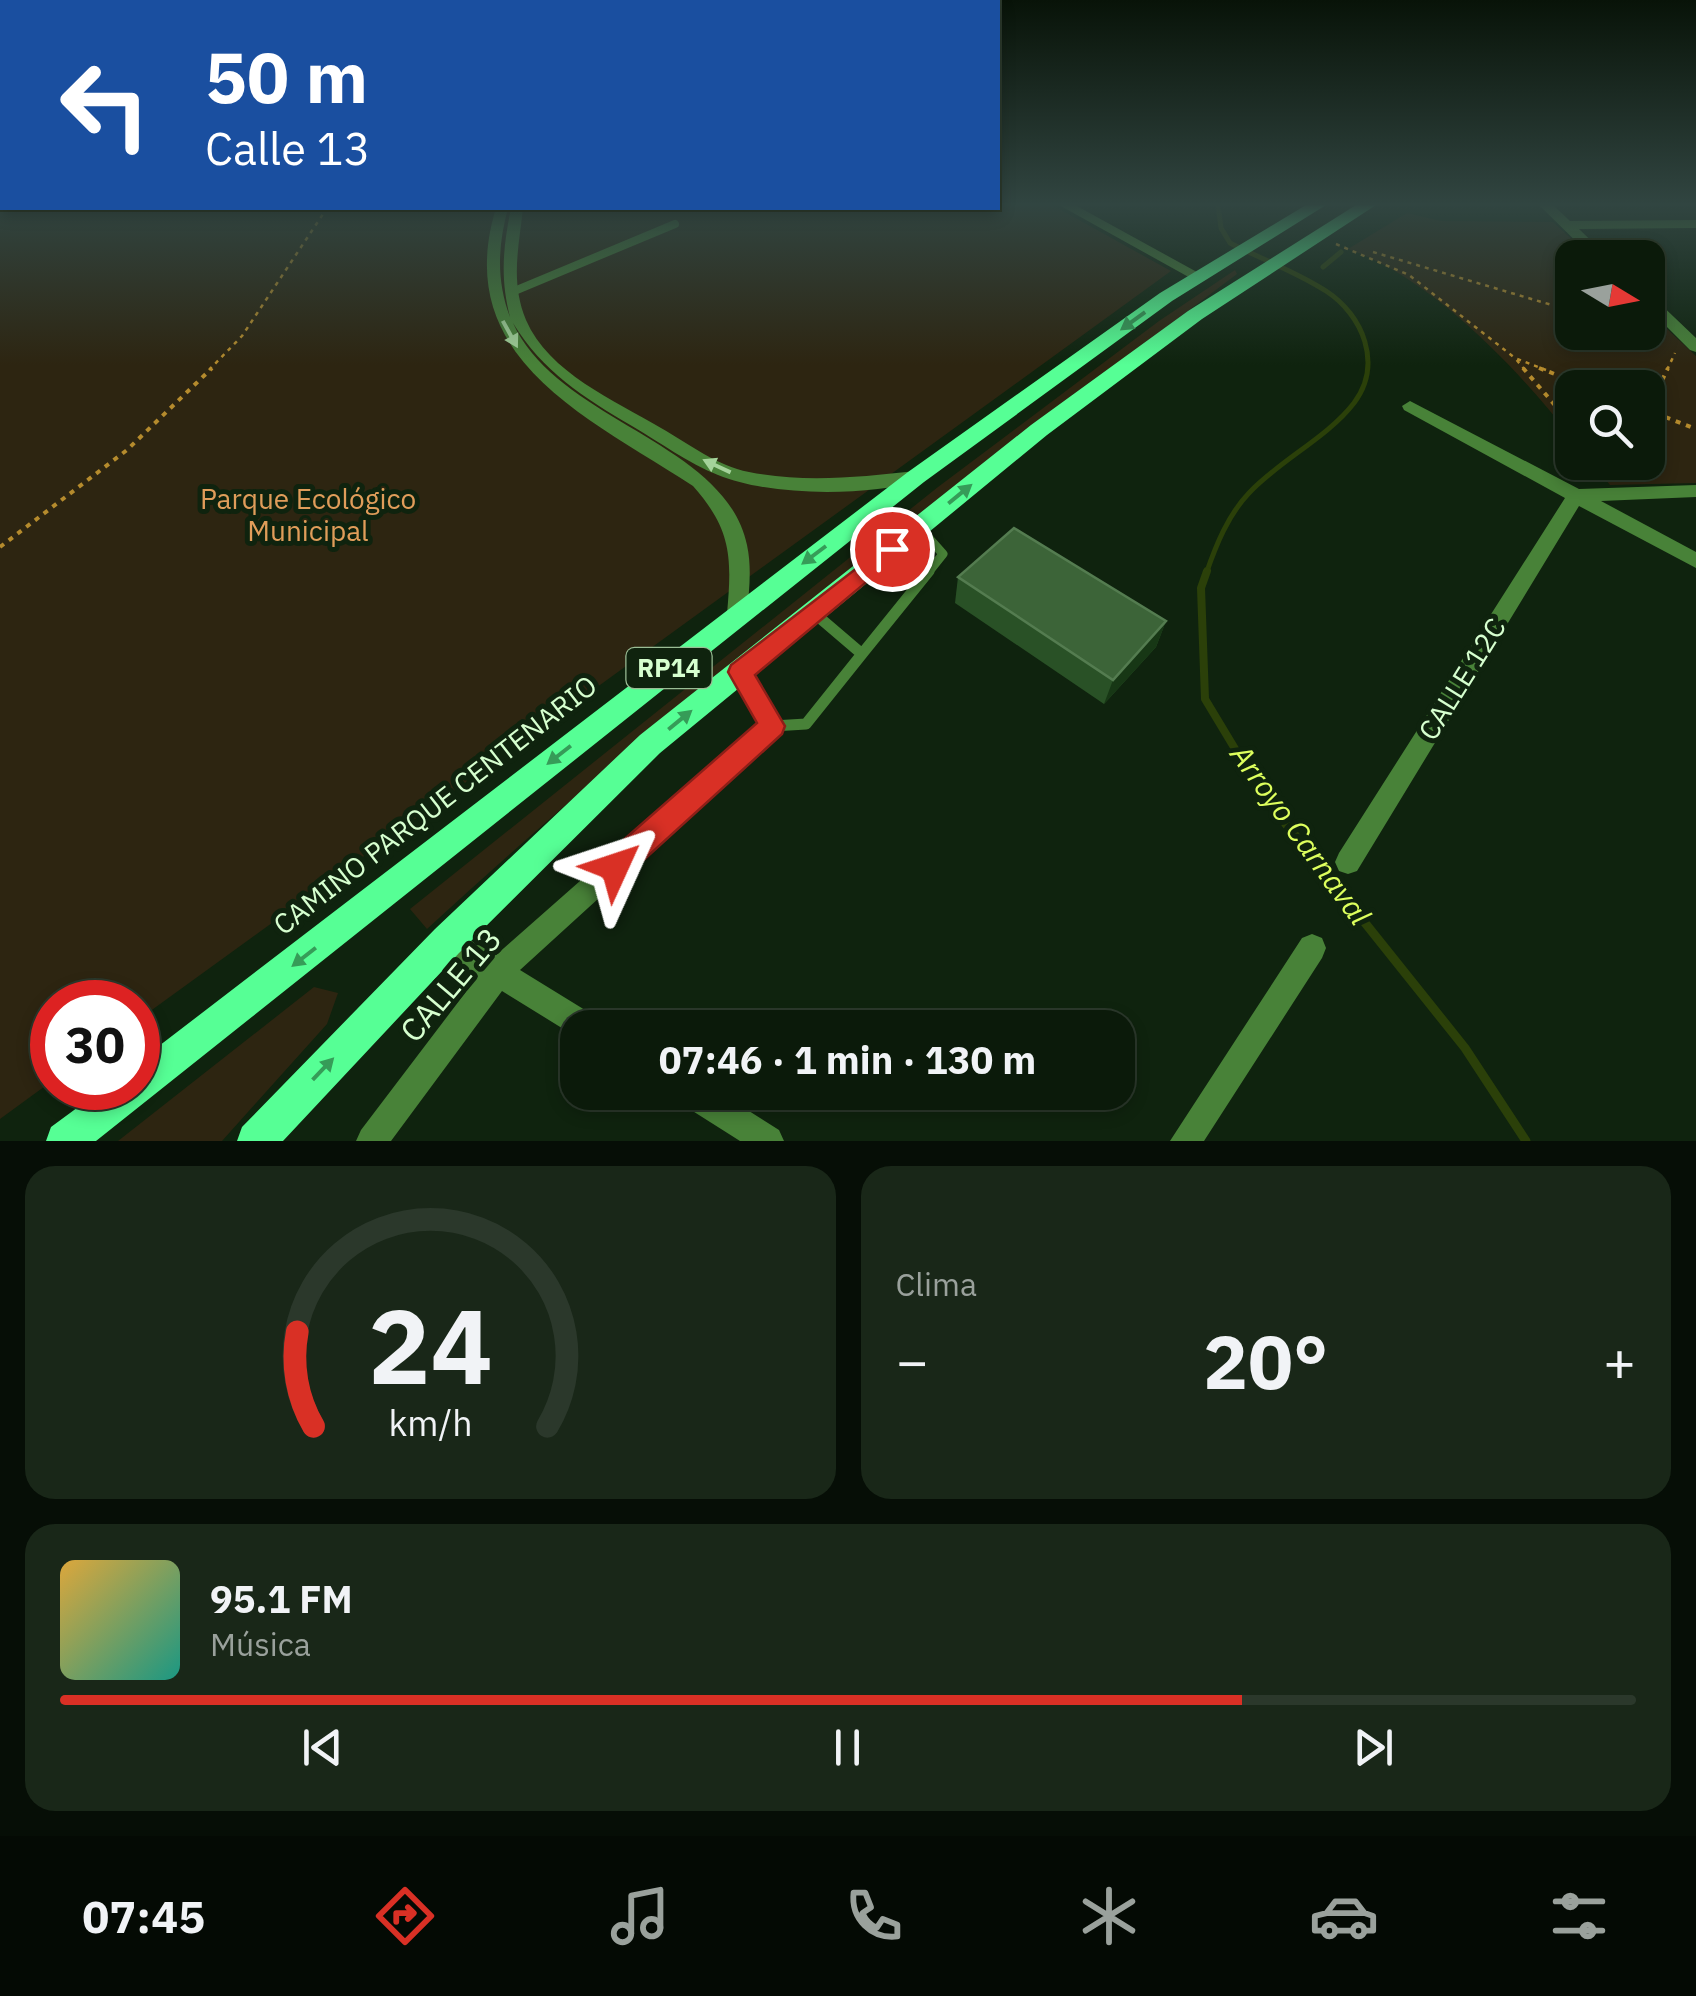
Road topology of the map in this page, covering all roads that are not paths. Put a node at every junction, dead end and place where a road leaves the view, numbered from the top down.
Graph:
1 (491, 258) edge
2 (506, 258) edge
3 (591, 258) edge
4 (1175, 258) edge
5 (1231, 258) edge
6 (1284, 258) edge
7 (1206, 273) junction
8 (512, 290) junction
9 (494, 291) junction
10 (1665, 317) edge
11 (1689, 342) edge
12 (560, 383) junction
13 (1410, 406) dead end
14 (916, 477) junction
15 (1696, 492) edge
16 (1576, 496) junction
17 (919, 527) junction
18 (1696, 561) edge
19 (814, 613) junction
20 (737, 614) junction
21 (862, 654) junction
22 (740, 672) junction
23 (772, 726) junction
24 (1348, 862) dead end
25 (447, 941) junction
26 (1312, 948) dead end
27 (498, 971) junction
28 (560, 1010) edge
29 (160, 1067) edge
30 (105, 1110) edge
31 (719, 1110) edge
32 (65, 1141) edge
33 (256, 1141) edge
34 (372, 1141) edge
35 (768, 1141) edge
36 (1186, 1141) edge

1 - 9 street
2 - 8 street
3 - 8 lane
4 - 7 street
5 - 7 main road, CAMINO PARQUE CENTENARIO / RP14
17 -> 6 main road, RP14
7 -> 14 main road, CAMINO PARQUE CENTENARIO / RP14
8 - 9 street
8 - 12 street
9 -> 12 street
10 - 11 street
14 -> 12 street
12 - 20 street
13 - 16 street
14 -> 20 main road, CAMINO PARQUE CENTENARIO / RP14
15 - 16 street
16 - 18 street
16 - 24 street, CALLE 12C
17 - 19 main road, RP14
17 - 21 lane
19 - 21 lane
19 - 22 main road, RP14
20 -> 29 main road, CAMINO PARQUE CENTENARIO / RP14
21 - 23 lane
22 - 23 street
25 -> 22 main road, RP14
23 - 27 street, CALLE 13
25 - 27 street
33 -> 25 main road, RP14
26 - 36 street
27 - 28 street
27 - 34 street, CALLE 13
30 - 32 main road, CAMINO PARQUE CENTENARIO / RP14
31 - 35 street

